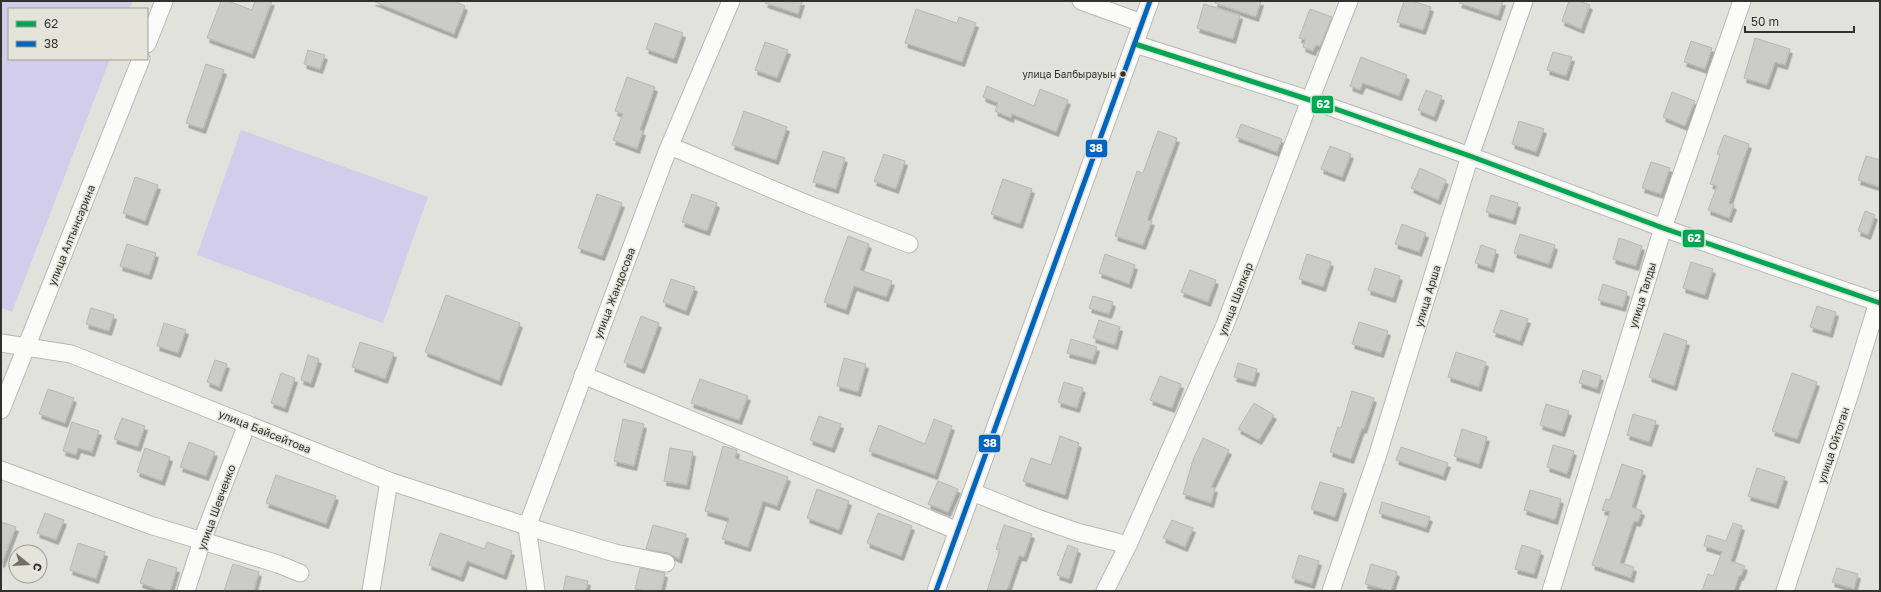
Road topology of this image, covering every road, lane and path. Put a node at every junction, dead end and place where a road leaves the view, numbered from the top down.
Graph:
1 (164, 1) edge
2 (731, 1) edge
3 (1080, 1) edge
4 (1150, 1) edge
5 (1349, 1) edge
6 (1524, 1) edge
7 (1742, 1) edge
8 (1142, 23) junction
9 (148, 41) edge
10 (1135, 44) junction
11 (141, 60) edge
12 (1310, 100) junction
13 (670, 146) junction
14 (1470, 156) junction
15 (1663, 228) junction
16 (909, 244) dead end
17 (1879, 301) edge
18 (1, 343) edge
19 (27, 346) junction
20 (583, 375) junction
21 (1, 410) edge
22 (247, 424) junction
23 (1, 470) edge
24 (390, 481) junction
25 (972, 492) junction
26 (527, 526) junction
27 (958, 531) junction
28 (202, 542) junction
29 (1128, 545) junction
30 (666, 563) dead end
31 (300, 573) dead end
32 (186, 591) edge
33 (371, 591) edge
34 (536, 591) edge
35 (936, 591) edge
36 (1105, 591) edge
37 (1331, 591) edge
38 (1551, 591) edge
39 (1785, 591) edge

1 - 9 street
2 - 13 street, улица Жандосова
3 - 8 street
4 - 8 street
5 - 12 street, улица Шалкар
6 - 14 street, улица Арша
7 - 15 street, улица Талды
8 - 10 street
10 - 12 street
10 - 25 street
11 - 19 street, улица Алтынсарина
12 - 14 street
12 - 29 street, улица Шалкар
13 - 16 street
13 - 20 street, улица Жандосова
14 - 15 street
14 - 37 street, улица Арша
15 - 17 street
15 - 38 street, улица Талды
17 - 39 street, улица Ойтоган
18 - 19 street, улица Байсейтова
19 - 21 street, улица Алтынсарина
19 - 22 street, улица Байсейтова
20 - 26 street, улица Жандосова
20 - 27 street
22 - 24 street, улица Байсейтова
22 - 28 street, улица Шевченко
23 - 28 street
24 - 26 street, улица Байсейтова
24 - 33 street
25 - 27 street
25 - 29 street
26 - 30 street, улица Байсейтова
26 - 34 street, улица Жандосова
27 - 35 street
28 - 31 street
28 - 32 street, улица Шевченко
29 - 36 street, улица Шалкар

